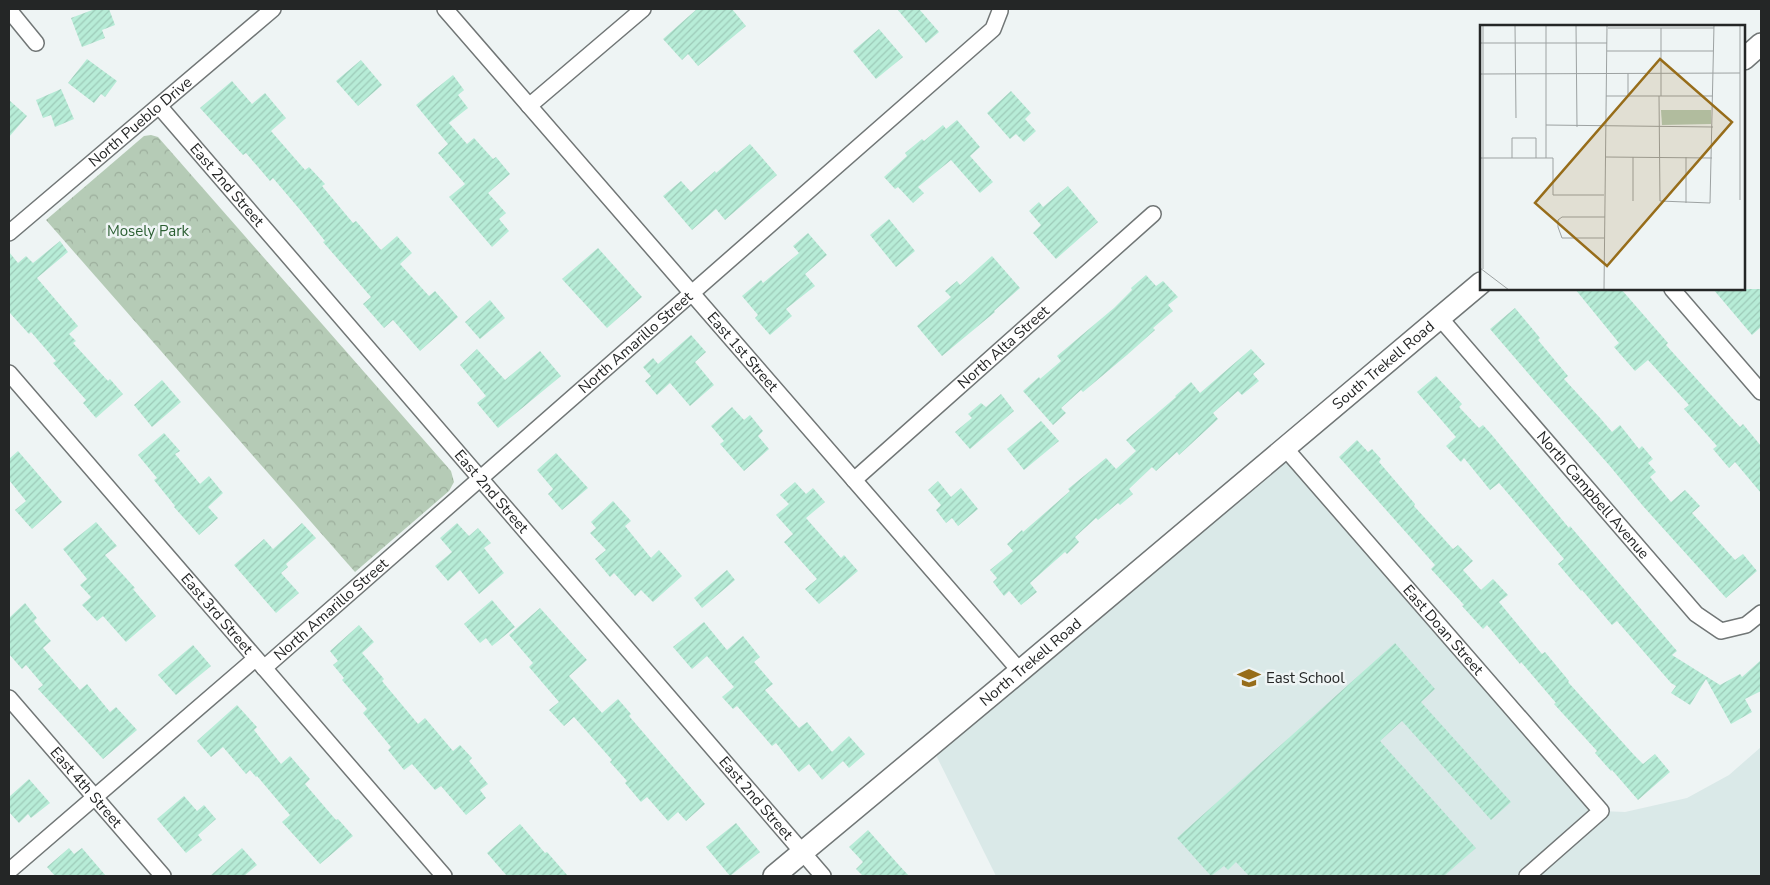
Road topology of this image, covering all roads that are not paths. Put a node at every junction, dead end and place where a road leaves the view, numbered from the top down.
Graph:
1 (273, 9) edge
2 (445, 9) edge
3 (643, 9) edge
4 (9, 10) edge
5 (1000, 10) edge
6 (36, 43) dead end
7 (1761, 44) edge
8 (1745, 58) edge
9 (159, 106) junction
10 (530, 106) junction
11 (1153, 214) dead end
12 (9, 233) edge
13 (1480, 284) edge
14 (1673, 290) edge
15 (692, 293) junction
16 (1440, 318) junction
17 (9, 373) edge
18 (1761, 392) edge
19 (1285, 448) junction
20 (481, 478) junction
21 (854, 480) junction
22 (1761, 613) edge
23 (260, 663) junction
24 (1020, 672) junction
25 (9, 698) edge
26 (94, 796) junction
27 (802, 852) junction
28 (9, 870) edge
29 (163, 876) edge
30 (444, 876) edge
31 (774, 876) edge
32 (823, 876) edge
33 (1527, 876) edge

1 - 9 street, North Pueblo Drive
2 - 10 street, East 1st Street
3 - 10 street
4 - 6 street
5 - 15 street, North Amarillo Street
7 - 8 main road
9 - 12 street, North Pueblo Drive
9 - 20 street, East 2nd Street
10 - 15 street, East 1st Street
11 - 21 street, North Alta Street
13 - 16 main road, South Trekell Road
14 - 18 street
15 - 20 street, North Amarillo Street
15 - 21 street, East 1st Street
16 - 19 main road, South Trekell Road
16 - 22 street, North Campbell Avenue
17 - 23 street, East 3rd Street
19 - 24 main road, North Trekell Road
19 - 33 street, East Doan Street
20 - 23 street, North Amarillo Street
20 - 27 street, East 2nd Street
21 - 24 street, East 1st Street
23 - 26 street, North Amarillo Street
23 - 30 street, East 3rd Street
24 - 27 main road, North Trekell Road
25 - 26 street, East 4th Street
26 - 28 street, North Amarillo Street
26 - 29 street, East 4th Street
27 - 31 main road, North Trekell Road
27 - 32 street, East 2nd Street

